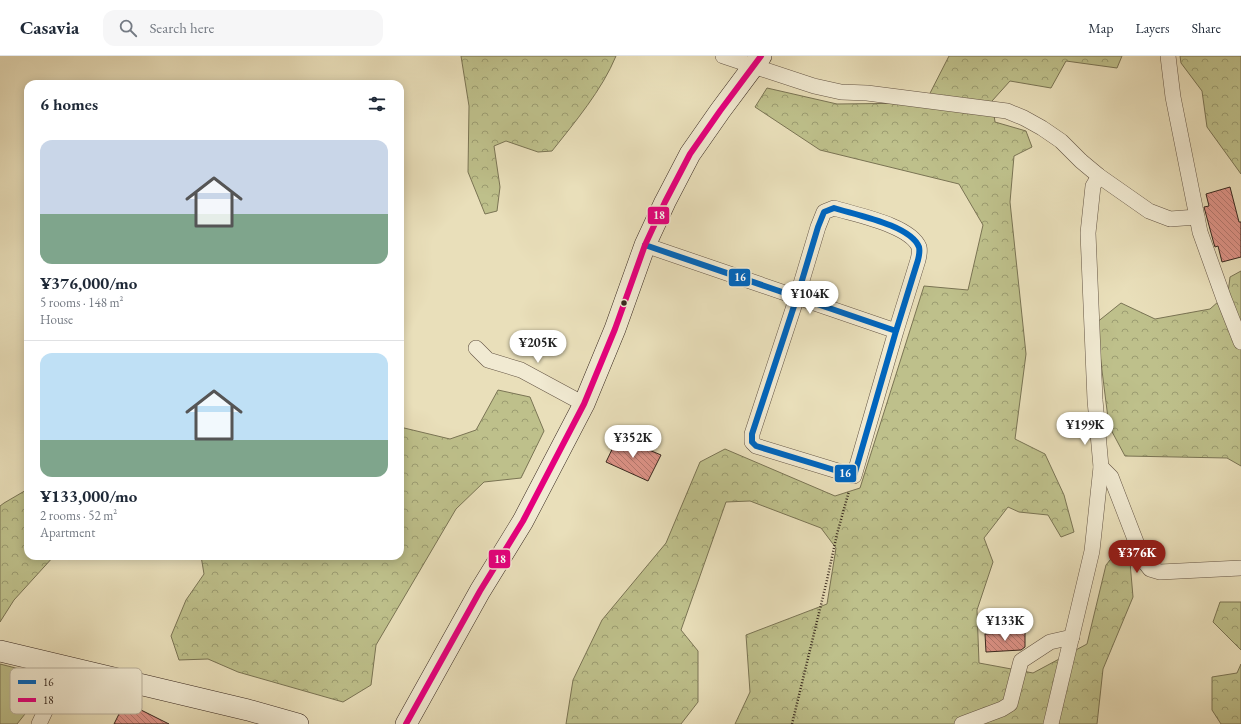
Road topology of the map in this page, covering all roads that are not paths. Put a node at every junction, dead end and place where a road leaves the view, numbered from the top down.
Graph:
1 (723, 56) edge
2 (1168, 56) edge
3 (757, 61) edge
4 (1099, 176) junction
5 (1197, 217) junction
6 (645, 246) junction
7 (797, 297) junction
8 (896, 331) junction
9 (1241, 342) edge
10 (476, 348) dead end
11 (584, 404) junction
12 (1100, 467) junction
13 (1241, 568) edge
14 (1072, 637) junction
15 (0, 651) edge
16 (63, 666) joint
17 (71, 668) edge
18 (142, 685) edge
19 (44, 714) edge
20 (39, 724) edge
21 (298, 724) edge
22 (406, 724) edge
23 (962, 724) edge
24 (1051, 724) edge

1 - 3 street
2 - 5 street
3 - 4 street
3 - 6 main road
4 - 5 street
4 - 12 street
5 - 9 street
6 - 7 street
6 - 11 main road
7 - 8 street
7 - 8 street
7 - 8 street
10 - 11 street
11 - 22 main road
12 - 13 street
12 - 14 street
14 - 23 street
14 - 24 street
15 - 16 main road
16 - 17 main road
18 - 21 main road
19 - 20 street

